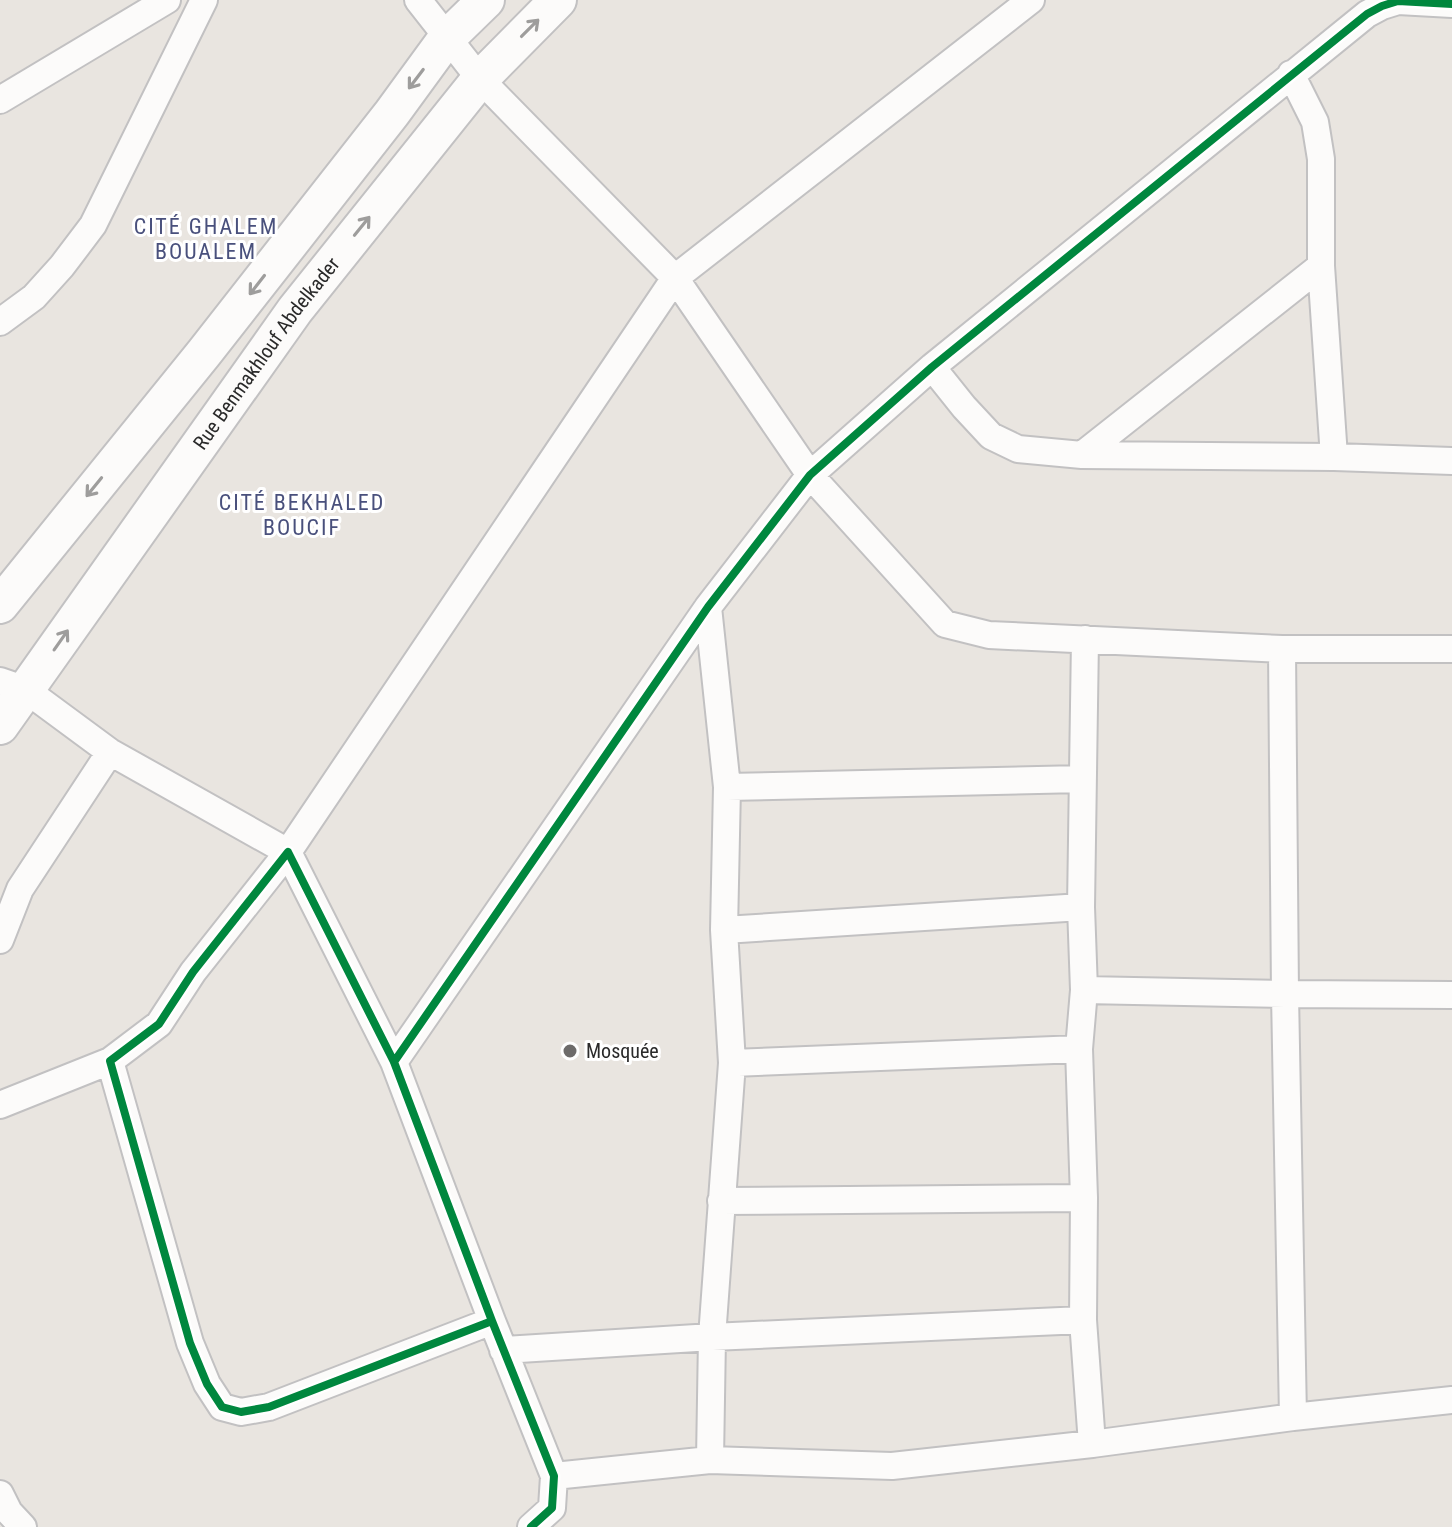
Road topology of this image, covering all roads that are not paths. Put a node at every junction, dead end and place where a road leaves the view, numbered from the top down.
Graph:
1 (167, 0) edge
2 (204, 0) edge
3 (418, 0) edge
4 (486, 0) edge
5 (558, 0) edge
6 (1031, 0) edge
7 (1452, 4) edge
8 (446, 39) junction
9 (1291, 74) junction
10 (480, 79) junction
11 (0, 100) edge
12 (1321, 266) junction
13 (675, 278) junction
14 (0, 322) edge
15 (204, 353) junction
16 (932, 367) junction
17 (244, 384) junction
18 (1082, 455) junction
19 (1334, 457) junction
20 (1452, 461) edge
21 (810, 475) junction
22 (0, 605) edge
23 (708, 607) junction
24 (1085, 639) junction
25 (1282, 649) junction
26 (1452, 649) edge
27 (13, 686) edge
28 (0, 726) edge
29 (110, 752) junction
30 (1082, 779) junction
31 (727, 787) junction
32 (288, 852) junction
33 (1081, 907) junction
34 (724, 930) junction
35 (0, 940) edge
36 (1084, 990) junction
37 (1285, 994) junction
38 (1452, 995) edge
39 (1079, 1049) junction
40 (110, 1061) junction
41 (394, 1062) junction
42 (732, 1063) junction
43 (0, 1105) edge
44 (1084, 1198) junction
45 (721, 1201) junction
46 (1083, 1320) junction
47 (492, 1321) junction
48 (712, 1337) junction
49 (503, 1350) junction
50 (1452, 1400) edge
51 (1293, 1417) junction
52 (1092, 1444) junction
53 (710, 1460) junction
54 (554, 1476) junction
55 (0, 1494) edge
56 (23, 1527) edge
57 (531, 1527) edge

1 - 11 street
2 - 14 street
3 - 8 street
4 - 8 street
10 -> 5 street, Rue Benmakhlouf Abdelkader
6 - 13 street
7 - 9 street
8 - 10 street
8 -> 15 street
9 - 12 street
9 - 16 street
10 - 13 street
17 -> 10 street, Rue Benmakhlouf Abdelkader
12 - 18 street
12 - 19 street
13 - 21 street
13 - 32 street
15 - 17 street
15 -> 22 street
16 - 18 street
16 - 21 street
27 -> 17 street, Rue Benmakhlouf Abdelkader
18 - 19 street
19 - 20 street
21 - 23 street
21 - 24 street
23 - 31 street
23 - 41 street
24 - 25 street
24 - 30 street
25 - 26 street
25 - 37 street
27 - 28 street, Rue Benmakhlouf Abdelkader
27 - 29 street
29 - 32 street
29 - 35 street
30 - 31 street
30 - 33 street
31 - 34 street
32 - 40 street
32 - 41 street
33 - 34 street
33 - 36 street
34 - 42 street
36 - 37 street
36 - 39 street
37 - 38 street
37 - 51 street
39 - 42 street
39 - 44 street
40 - 43 street
40 - 47 street
41 - 47 street
42 - 45 street
44 - 45 street
44 - 46 street
45 - 48 street
46 - 48 street
46 - 52 street
47 - 49 street
48 - 49 street
48 - 53 street
49 - 54 street
50 - 51 street
51 - 52 street
52 - 53 street
53 - 54 street
54 - 57 street
55 - 56 street

